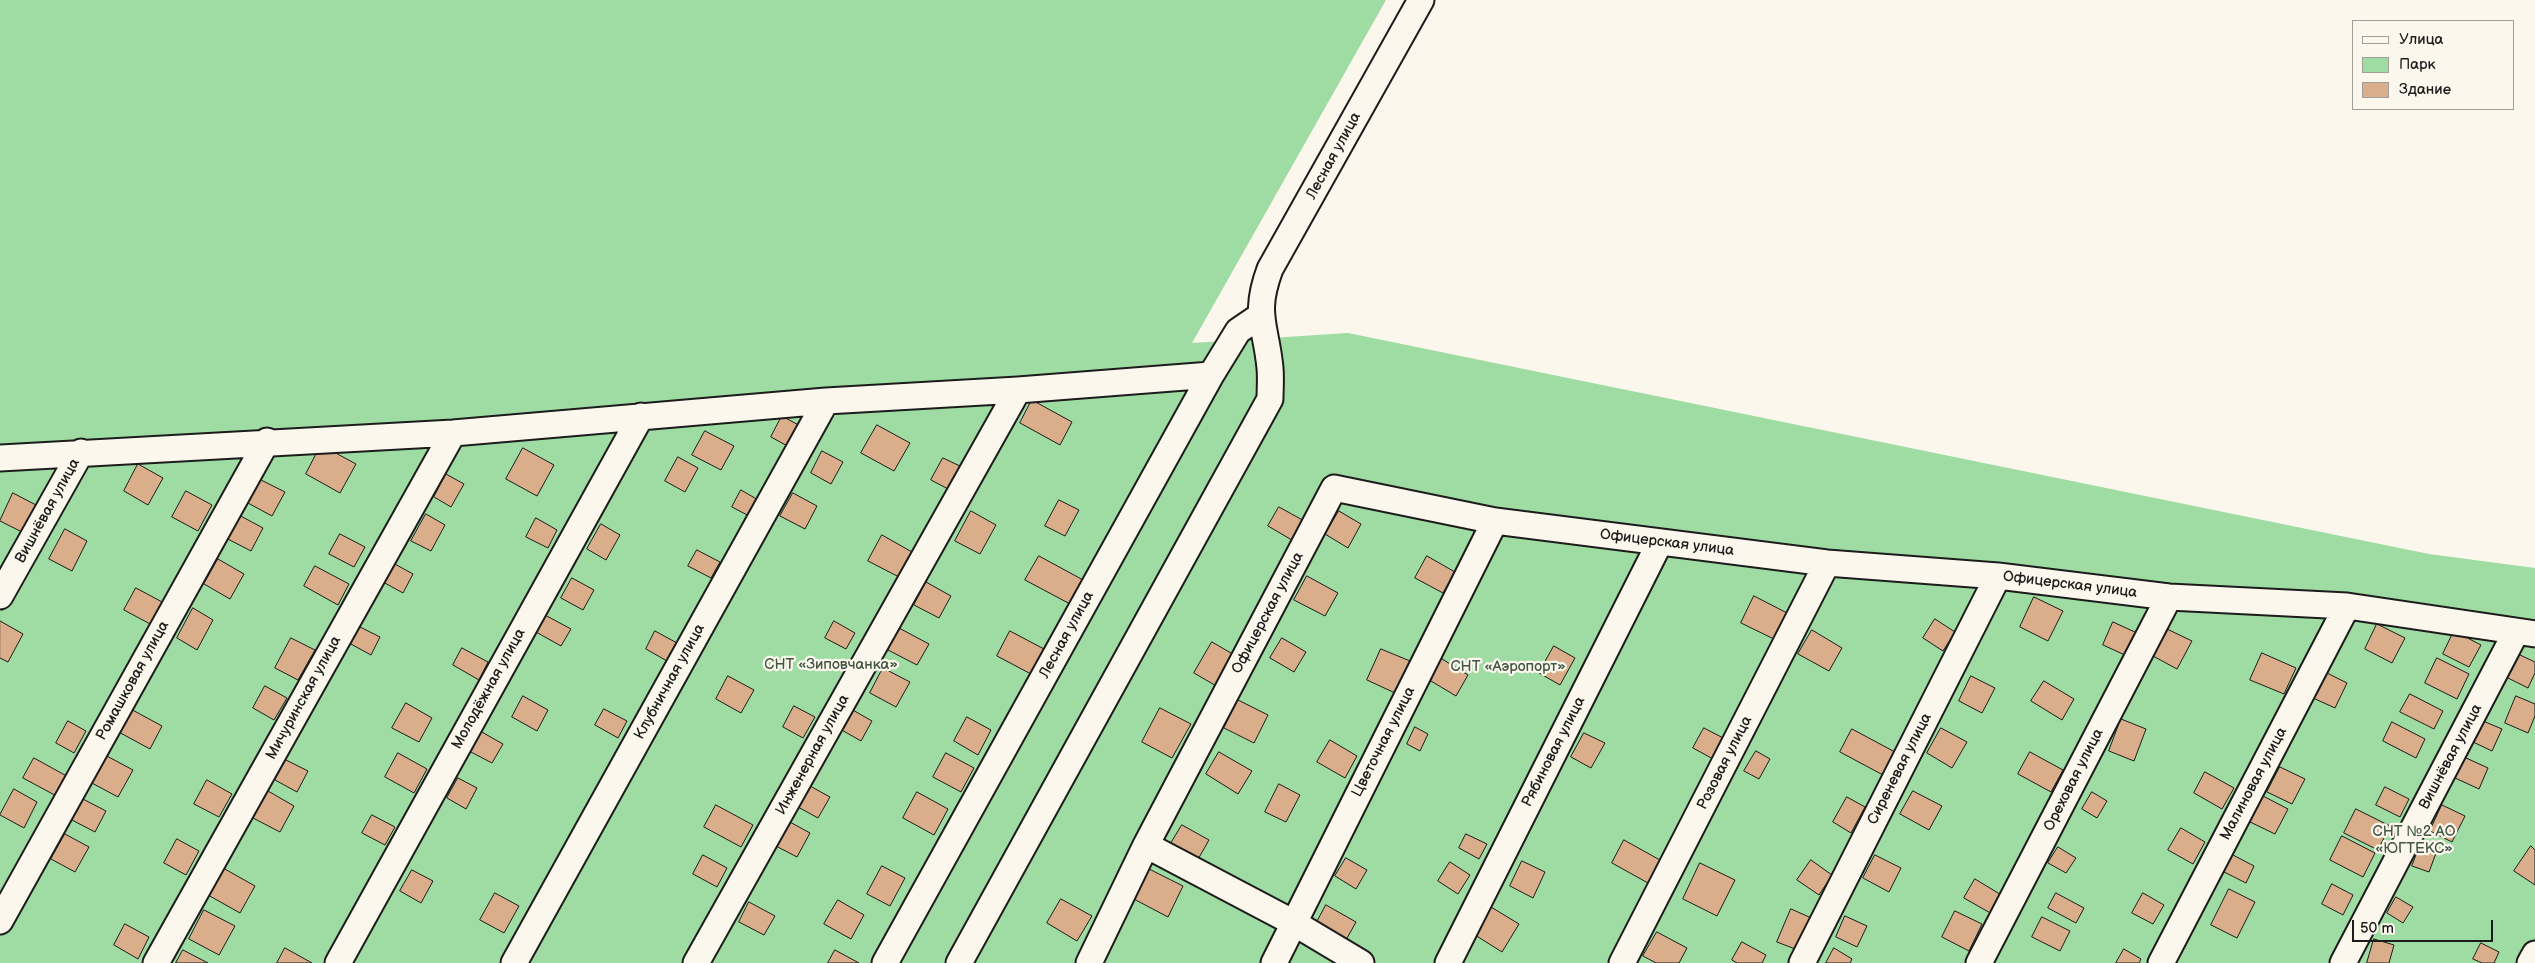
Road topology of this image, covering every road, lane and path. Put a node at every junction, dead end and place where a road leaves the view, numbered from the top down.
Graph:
1 (1421, 0) edge
2 (1260, 316) junction
3 (1211, 375) junction
4 (1018, 390) junction
5 (826, 400) junction
6 (641, 416) junction
7 (453, 433) junction
8 (267, 441) junction
9 (81, 452) junction
10 (0, 458) edge
11 (1495, 521) junction
12 (1660, 542) junction
13 (1827, 563) junction
14 (1998, 576) junction
15 (0, 596) edge
16 (2170, 597) junction
17 (2348, 606) junction
18 (2526, 633) edge
19 (1146, 845) junction
20 (0, 921) edge
21 (1294, 922) junction
22 (2535, 954) edge
23 (156, 963) edge
24 (338, 963) edge
25 (514, 963) edge
26 (696, 963) edge
27 (885, 963) edge
28 (959, 963) edge
29 (1089, 963) edge
30 (1274, 963) edge
31 (1361, 963) edge
32 (1448, 963) edge
33 (1622, 963) edge
34 (1802, 963) edge
35 (1979, 963) edge
36 (2161, 963) edge
37 (2343, 963) edge
38 (2530, 963) edge

1 - 2 street, Лесная улица
2 - 3 street, Лесная улица
2 - 28 street, Лесная улица
3 - 4 street
3 - 27 street, Лесная улица
4 - 5 street
4 - 26 street, Инженерная улица
5 - 6 street
5 - 25 street, Клубничная улица
6 - 7 street
6 - 24 street, Молодёжная улица
7 - 8 street
7 - 23 street, Мичуринская улица
8 - 9 street
8 - 20 street, Ромашковая улица
9 - 10 street
9 - 15 street, Вишнёвая улица
11 - 12 street, Офицерская улица
11 - 19 street, Офицерская улица
11 - 21 street, Цветочная улица
12 - 13 street, Офицерская улица
12 - 32 street, Рябиновая улица
13 - 14 street, Офицерская улица
13 - 33 street, Розовая улица
14 - 16 street, Офицерская улица
14 - 34 street, Сиреневая улица
16 - 17 street, Офицерская улица
16 - 35 street, Ореховая улица
17 - 18 street, Офицерская улица
17 - 36 street, Малиновая улица
18 - 37 street, Вишнёвая улица
19 - 21 street
19 - 29 street, Офицерская улица
21 - 30 street, Цветочная улица
21 - 31 street
22 - 38 street

